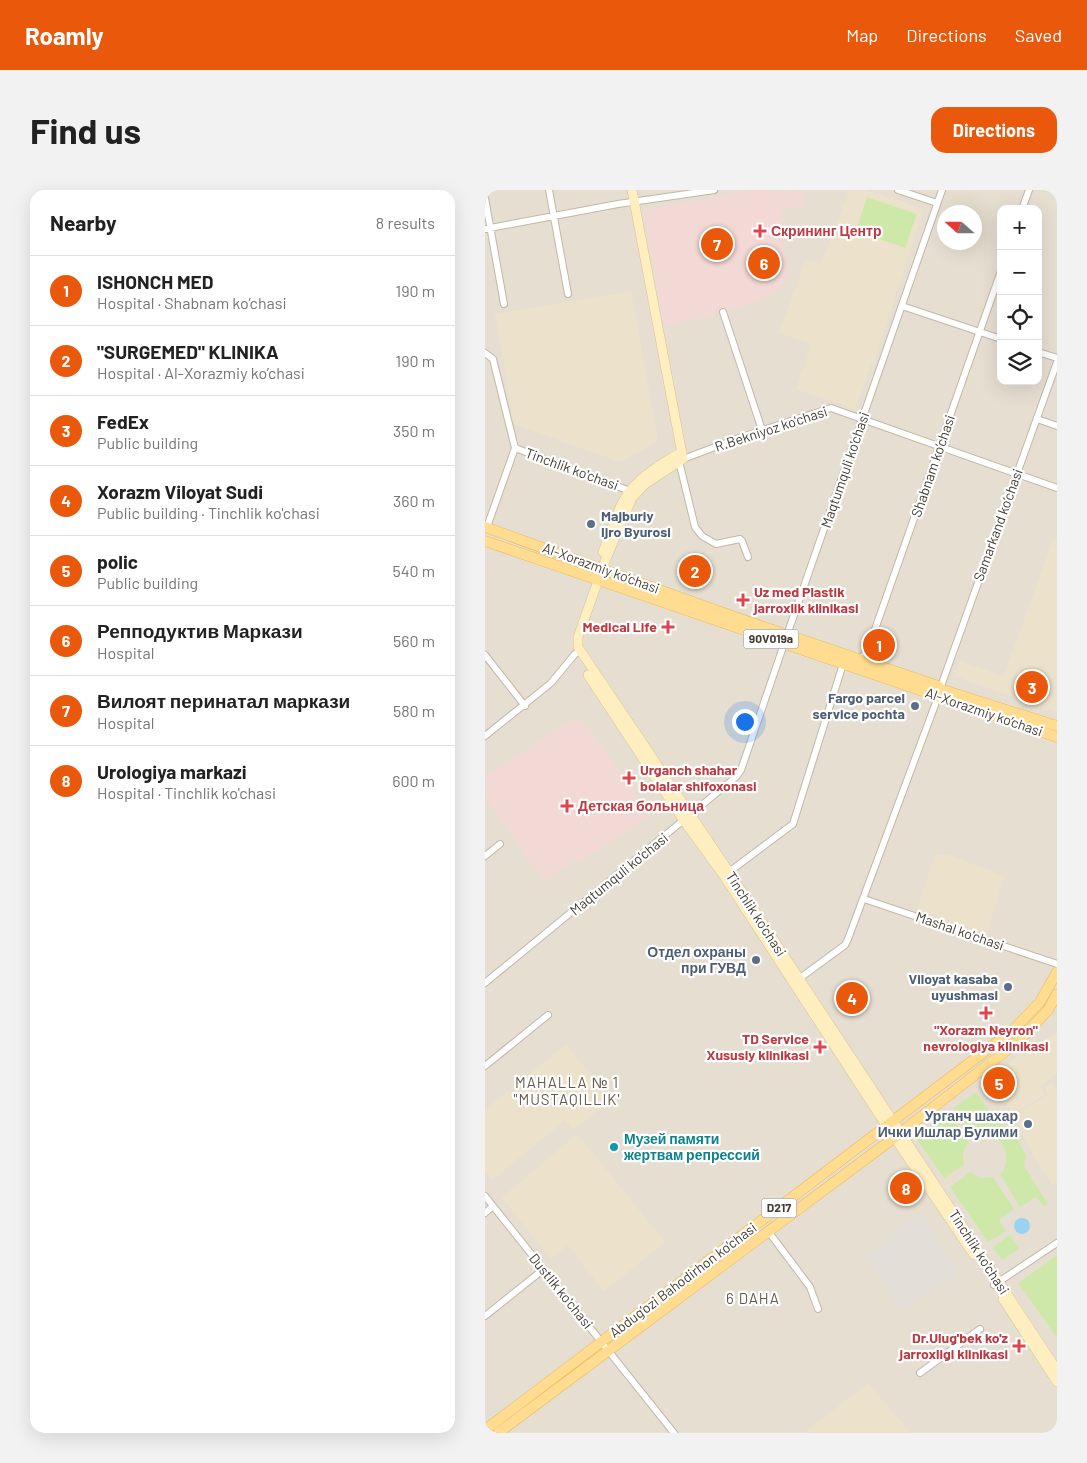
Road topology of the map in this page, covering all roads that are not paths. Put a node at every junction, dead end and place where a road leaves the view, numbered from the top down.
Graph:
1 (549, 190) edge
2 (626, 190) edge
3 (632, 190) edge
4 (714, 190) edge
5 (898, 190) edge
6 (942, 190) edge
7 (1029, 190) edge
8 (706, 191) edge
9 (485, 198) edge
10 (631, 202) junction
11 (937, 203) junction
12 (1023, 205) edge
13 (554, 216) junction
14 (488, 228) edge
15 (997, 282) edge
16 (568, 294) dead end
17 (504, 304) dead end
18 (902, 306) junction
19 (723, 312) dead end
20 (979, 332) junction
21 (997, 338) edge
22 (485, 353) edge
23 (1042, 353) edge
24 (1057, 358) edge
25 (1057, 362) edge
26 (863, 419) junction
27 (1037, 419) junction
28 (1057, 426) edge
29 (762, 430) junction
30 (940, 447) junction
31 (515, 448) junction
32 (680, 456) junction
33 (1017, 475) junction
34 (1057, 488) edge
35 (630, 490) junction
36 (486, 527) edge
37 (485, 541) edge
38 (748, 557) dead end
39 (600, 567) junction
40 (596, 579) junction
41 (786, 640) junction
42 (577, 652) junction
43 (485, 655) edge
44 (860, 659) junction
45 (843, 664) junction
46 (939, 693) junction
47 (525, 706) junction
48 (1057, 726) edge
49 (485, 736) edge
50 (1057, 737) edge
51 (687, 818) junction
52 (501, 844) dead end
53 (485, 856) edge
54 (729, 872) junction
55 (864, 899) junction
56 (1057, 964) edge
57 (1057, 972) edge
58 (796, 981) junction
59 (485, 983) edge
60 (1057, 994) edge
61 (548, 1015) dead end
62 (485, 1066) edge
63 (891, 1124) junction
64 (898, 1135) junction
65 (485, 1196) edge
66 (493, 1206) junction
67 (485, 1213) edge
68 (768, 1231) junction
69 (1057, 1242) edge
70 (544, 1269) junction
71 (996, 1283) junction
72 (818, 1309) dead end
73 (485, 1316) edge
74 (980, 1329) dead end
75 (602, 1341) junction
76 (609, 1350) junction
77 (1057, 1370) edge
78 (921, 1373) dead end
79 (1057, 1382) edge
80 (485, 1430) edge
81 (498, 1433) edge
82 (674, 1433) edge

1 - 13 street
2 - 10 main road
3 - 10 main road
4 - 8 street
5 - 11 street
6 - 11 street, Maqtumquli ko'chasi
7 - 12 street
8 - 10 street
9 - 14 street
10 - 13 street
10 - 32 main road
11 - 18 street, Maqtumquli ko'chasi
13 - 14 street
13 - 16 street
14 - 17 street
15 - 20 street, Shabnam ko’chasi
18 - 20 street
18 - 26 street, Maqtumquli ko'chasi
19 - 29 street
20 - 21 street
20 - 30 street, Shabnam ko’chasi
22 - 31 street, Tinchlik ko'chasi
23 - 24 street
25 - 27 street, Samarkand ko’chasi
26 - 29 street, R.Bekniyoz ko'chasi
26 - 30 street, R.Bekniyoz ko'chasi
26 - 41 street, Maqtumquli ko'chasi
27 - 28 street
27 - 33 street, Samarkand ko’chasi
29 - 32 street, R.Bekniyoz ko'chasi
30 - 33 street, R.Bekniyoz ko'chasi
30 - 44 street, Shabnam ko’chasi
31 - 35 street, Tinchlik ko'chasi
31 - 36 street, Tinchlik ko'chasi
32 - 35 main road, Tinchlik ko'chasi
32 - 38 street
32 - 39 main road, Tinchlik ko'chasi
33 - 34 street, R.Bekniyoz ko'chasi
33 - 46 street, Samarkand ko’chasi
35 - 39 main road, Tinchlik ko'chasi
36 - 39 main road, Al-Xorazmiy ko’chasi / 90V019a
37 - 40 main road, Al-Xorazmiy ko’chasi / 90V019a
39 - 40 main road, Tinchlik ko'chasi
39 - 41 main road, Al-Xorazmiy ko’chasi / 90V019a
40 - 41 main road, Al-Xorazmiy ko’chasi / 90V019a
40 - 42 main road, Tinchlik ko'chasi
41 - 44 main road, Al-Xorazmiy ko’chasi / 90V019a
41 - 45 main road, Al-Xorazmiy ko’chasi / 90V019a
41 - 51 street, Maqtumquli ko'chasi
42 - 47 street
42 - 51 main road, Tinchlik ko'chasi
43 - 47 street
44 - 46 main road, Al-Xorazmiy ko’chasi / 90V019a
45 - 46 main road, Al-Xorazmiy ko’chasi / 90V019a
45 - 54 street
46 - 48 main road, Al-Xorazmiy ko’chasi / 90V019a
46 - 50 main road, Al-Xorazmiy ko’chasi / 90V019a
46 - 55 street, Samarkand ko’chasi
47 - 49 street
51 - 54 main road, Tinchlik ko'chasi
51 - 58 main road, Tinchlik ko'chasi
51 - 59 street, Maqtumquli ko'chasi
52 - 53 street
54 - 58 main road, Tinchlik ko'chasi
55 - 56 street, Mashal ko'chasi
55 - 58 street, Samarkand ko’chasi
57 - 63 main road, Abdug’ozi Bahodirhon ko’chasi / D217
58 - 63 main road, Tinchlik ko'chasi
60 - 64 main road, Abdug’ozi Bahodirhon ko’chasi / D217
61 - 62 street
63 - 64 main road, Tinchlik ko'chasi
63 - 75 main road, Abdug’ozi Bahodirhon ko’chasi / D217
64 - 68 main road, Abdug’ozi Bahodirhon ko’chasi / D217
64 - 71 main road, Tinchlik ko'chasi
65 - 66 street, Dustlik ko'chasi
66 - 67 street
66 - 70 street, Dustlik ko'chasi
68 - 72 street
68 - 76 main road, Abdug’ozi Bahodirhon ko’chasi / D217
69 - 71 street
70 - 73 street
70 - 75 street, Dustlik ko'chasi
71 - 77 main road, Tinchlik ko'chasi
71 - 79 main road, Tinchlik ko'chasi
74 - 78 street
75 - 76 street, Dustlik ko'chasi
75 - 80 main road, Abdug’ozi Bahodirhon ko’chasi / D217
76 - 81 main road, Abdug’ozi Bahodirhon ko’chasi / D217
76 - 82 street, Dustlik ko'chasi

